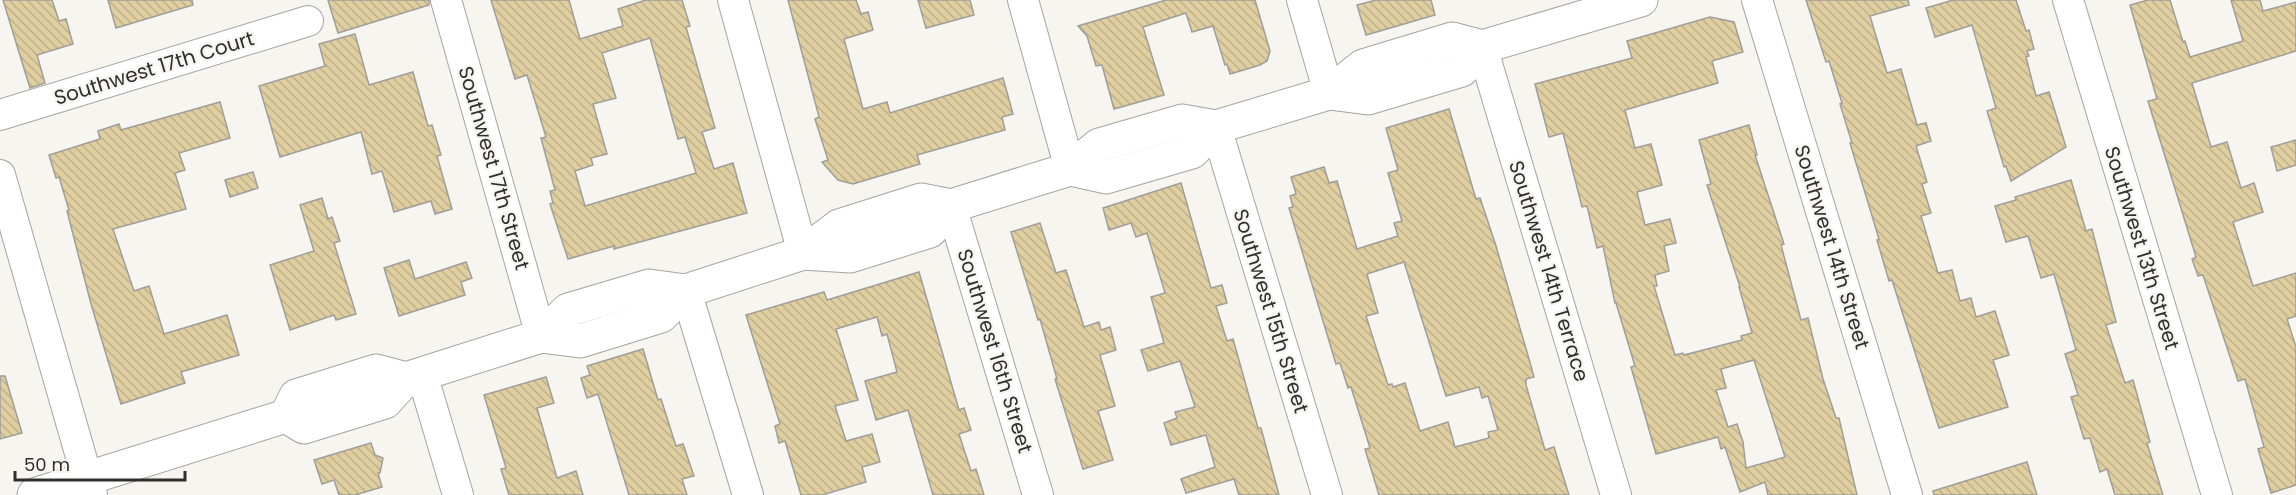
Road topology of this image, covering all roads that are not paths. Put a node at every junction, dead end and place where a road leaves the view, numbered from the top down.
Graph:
1 (446, 0) edge
2 (733, 0) edge
3 (1023, 0) edge
4 (1302, 0) edge
5 (1641, 0) edge
6 (1757, 0) edge
7 (2068, 0) edge
8 (1586, 8) edge
9 (308, 21) dead end
10 (1482, 47) junction
11 (1329, 93) junction
12 (0, 115) edge
13 (1216, 127) junction
14 (1070, 169) junction
15 (0, 175) edge
16 (951, 206) junction
17 (803, 254) junction
18 (686, 291) junction
19 (541, 336) junction
20 (414, 376) junction
21 (90, 487) edge
22 (34, 495) edge
23 (458, 495) edge
24 (748, 495) edge
25 (1038, 495) edge
26 (1327, 495) edge
27 (1616, 495) edge
28 (1907, 495) edge
29 (2217, 495) edge

1 - 19 street, Southwest 17th Street
2 - 17 street
3 - 14 street
4 - 11 street
5 - 8 main road
6 - 28 street, Southwest 14th Street
7 - 29 street, Southwest 13th Street
8 - 10 main road
9 - 12 street, Southwest 17th Court
10 - 11 main road
10 - 27 street, Southwest 14th Terrace
11 - 13 main road
13 - 14 main road
13 - 26 street, Southwest 15th Street
14 - 16 main road
15 - 21 street
16 - 17 main road
16 - 25 street, Southwest 16th Street
17 - 18 main road
18 - 19 main road
18 - 24 street
19 - 20 main road
20 - 21 main road
20 - 23 street
21 - 22 main road

